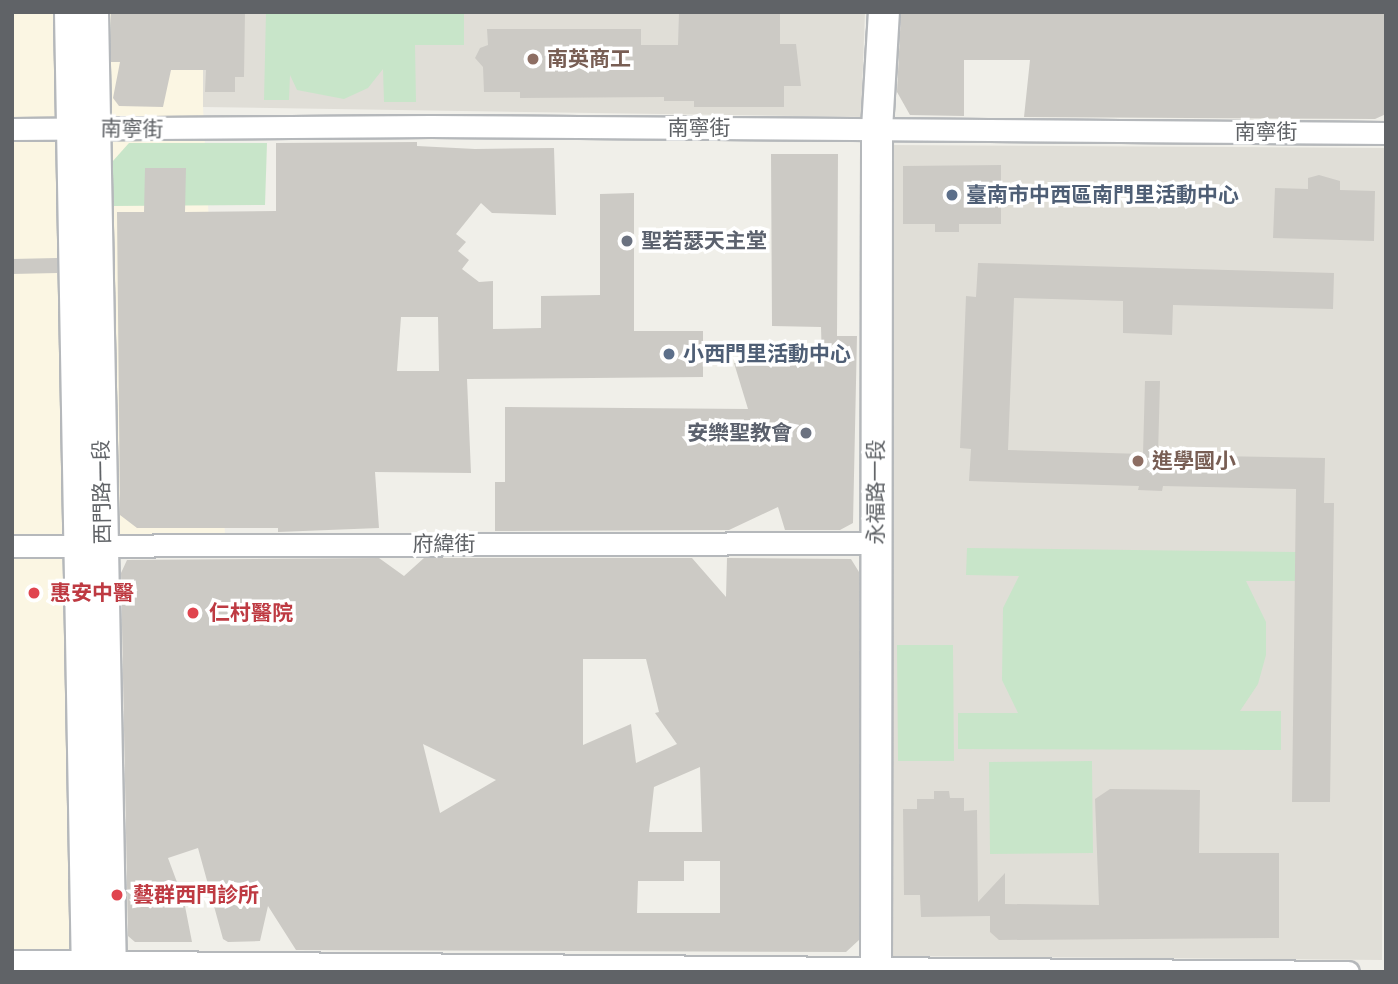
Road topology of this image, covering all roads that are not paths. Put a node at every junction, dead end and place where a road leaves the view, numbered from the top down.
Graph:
1 (70, 12) edge
2 (93, 12) edge
3 (884, 12) edge
4 (84, 128) junction
5 (12, 129) edge
6 (877, 129) junction
7 (1386, 133) edge
8 (876, 543) junction
9 (91, 545) junction
10 (12, 546) edge
11 (12, 961) edge
12 (99, 967) edge
13 (876, 970) edge
14 (1348, 972) edge

1 - 4 street, 西門路一段
2 - 4 street, 西門路一段
3 - 6 street, 永福路一段
4 - 5 street, 南寧街
4 - 6 street, 南寧街
4 - 9 street, 西門路一段
6 - 7 street, 南寧街
6 - 8 street, 永福路一段
8 - 9 street, 府緯街
8 - 13 street, 永福路一段
9 - 10 street, 府緯街
9 - 12 street, 西門路一段
11 - 12 street
12 - 13 street
13 - 14 street

